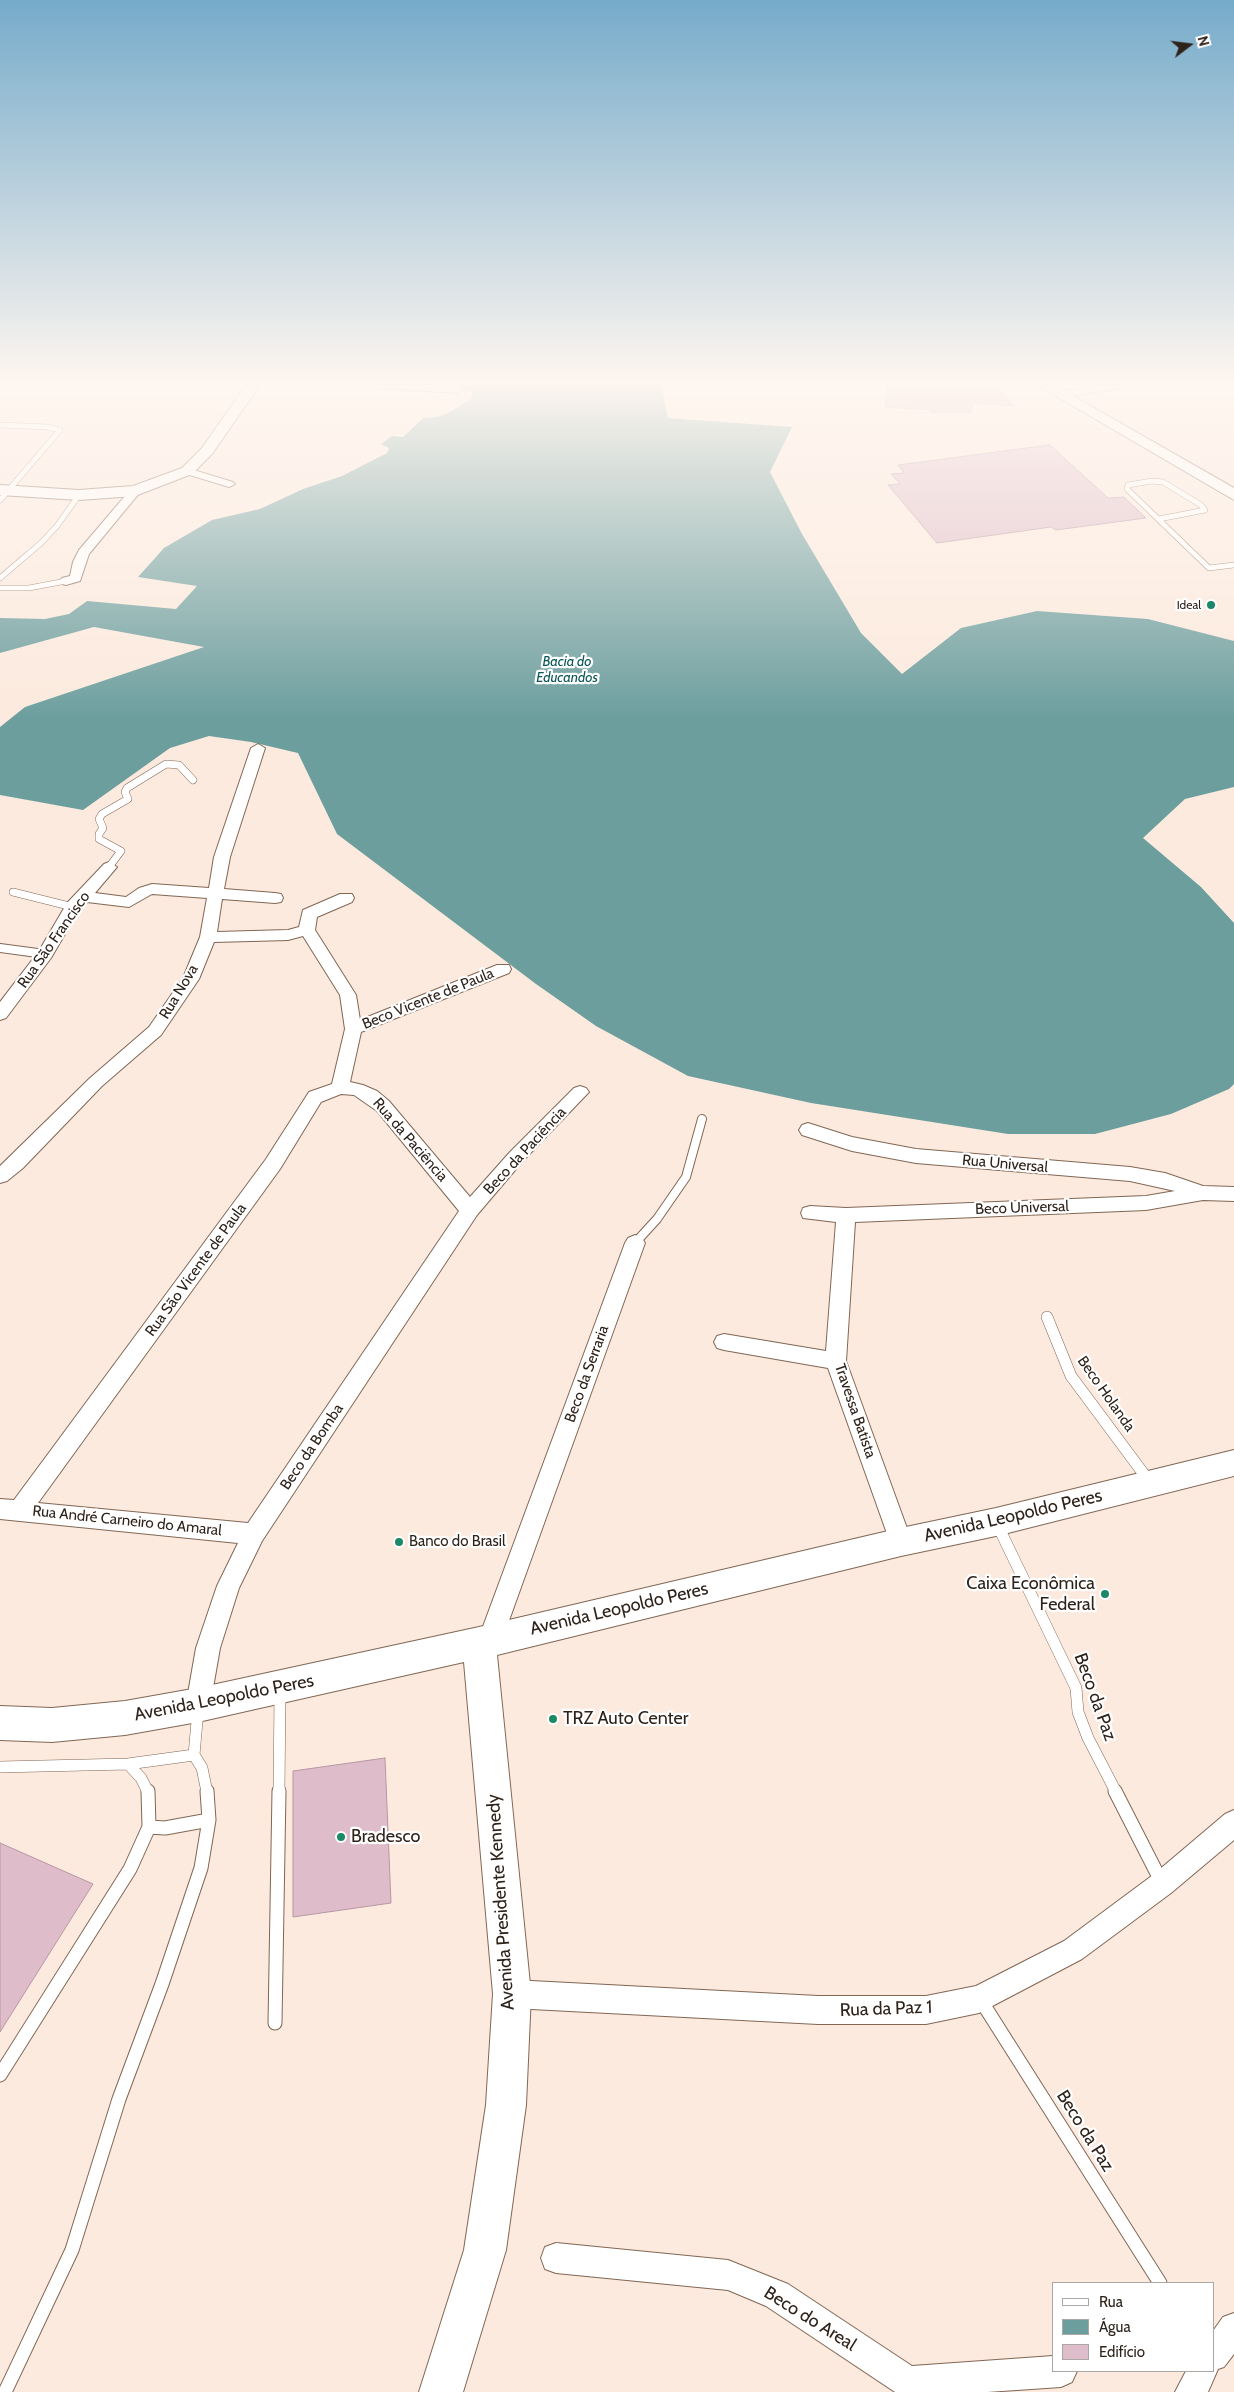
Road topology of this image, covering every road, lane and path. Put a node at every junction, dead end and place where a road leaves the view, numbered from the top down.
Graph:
1 (78, 497) edge
2 (130, 497) edge
3 (1135, 497) edge
4 (1187, 497) edge
5 (1159, 519) junction
6 (1234, 565) edge
7 (0, 578) edge
8 (66, 581) joint
9 (0, 588) edge
10 (258, 748) dead end
11 (193, 780) dead end
12 (109, 867) joint
13 (12, 892) dead end
14 (215, 894) junction
15 (275, 898) dead end
16 (346, 898) dead end
17 (78, 901) junction
18 (306, 930) junction
19 (208, 937) junction
20 (0, 948) edge
21 (44, 954) junction
22 (503, 969) dead end
23 (0, 1014) edge
24 (353, 1029) junction
25 (340, 1088) junction
26 (580, 1092) dead end
27 (702, 1119) dead end
28 (808, 1130) dead end
29 (0, 1176) edge
30 (1203, 1193) junction
31 (1234, 1194) edge
32 (470, 1210) junction
33 (810, 1214) dead end
34 (846, 1215) junction
35 (635, 1243) joint
36 (1046, 1317) dead end
37 (724, 1342) dead end
38 (836, 1361) junction
39 (1234, 1463) edge
40 (1151, 1483) junction
41 (10, 1510) edge
42 (996, 1522) junction
43 (254, 1534) junction
44 (901, 1542) junction
45 (485, 1642) junction
46 (280, 1688) junction
47 (198, 1705) junction
48 (0, 1723) edge
49 (194, 1755) junction
50 (128, 1764) junction
51 (0, 1767) edge
52 (209, 1820) junction
53 (1234, 1823) edge
54 (149, 1827) junction
55 (1162, 1884) junction
56 (512, 1994) junction
57 (979, 1999) junction
58 (275, 2023) dead end
59 (0, 2075) edge
60 (556, 2258) dead end
61 (1159, 2282) edge
62 (1234, 2328) edge
63 (1214, 2355) edge
64 (1052, 2372) edge
65 (1202, 2372) edge
66 (908, 2387) edge
67 (5, 2392) edge
68 (441, 2392) edge
69 (1190, 2392) edge

1 - 7 lane
2 - 8 street
3 - 5 lane
4 - 5 lane
5 - 6 lane
8 - 9 lane
10 - 14 street, Rua Nova
11 - 12 lane
12 - 17 street, Rua São Francisco
13 - 17 lane
14 - 15 street
14 - 17 street
14 - 19 street, Rua Nova
16 - 18 street
17 - 21 street, Rua São Francisco
18 - 19 street
18 - 24 street
19 - 29 street, Rua Nova
20 - 21 lane
21 - 23 street, Rua São Francisco
22 - 24 street, Beco Vicente de Paula
24 - 25 street
25 - 32 street, Rua da Paciência
25 - 41 street, Rua São Vicente de Paula
26 - 32 street, Beco da Paciência
27 - 35 lane, Beco da Serraria
28 - 30 street, Rua Universal
30 - 31 street, Beco Universal
30 - 34 street, Beco Universal
32 - 43 street, Beco da Bomba
33 - 34 street, Beco Universal
34 - 38 street, Travessa Batista
35 - 45 street, Beco da Serraria
36 - 40 lane, Beco Holanda
37 - 38 street
38 - 44 street, Travessa Batista
39 - 40 street, Avenida Leopoldo Peres
40 - 42 street, Avenida Leopoldo Peres
41 - 43 street, Rua André Carneiro do Amaral
42 - 44 street, Avenida Leopoldo Peres
42 - 55 lane, Beco da Paz
43 - 47 street, Beco da Bomba
44 - 45 street, Avenida Leopoldo Peres
45 - 46 street, Avenida Leopoldo Peres
45 - 56 street, Avenida Presidente Kennedy
46 - 47 street, Avenida Leopoldo Peres
46 - 58 lane
47 - 48 street, Avenida Leopoldo Peres
47 - 49 lane
49 - 50 lane
49 - 52 lane
50 - 51 lane
50 - 54 lane
52 - 54 lane
52 - 67 lane
53 - 55 street, Rua da Paz 1
54 - 59 lane
55 - 57 street, Rua da Paz 1
56 - 57 street, Rua da Paz 1
56 - 68 street, Avenida Presidente Kennedy
57 - 61 lane, Beco da Paz
60 - 66 street, Beco do Areal
62 - 63 street
64 - 66 street, Beco do Areal
65 - 69 street

